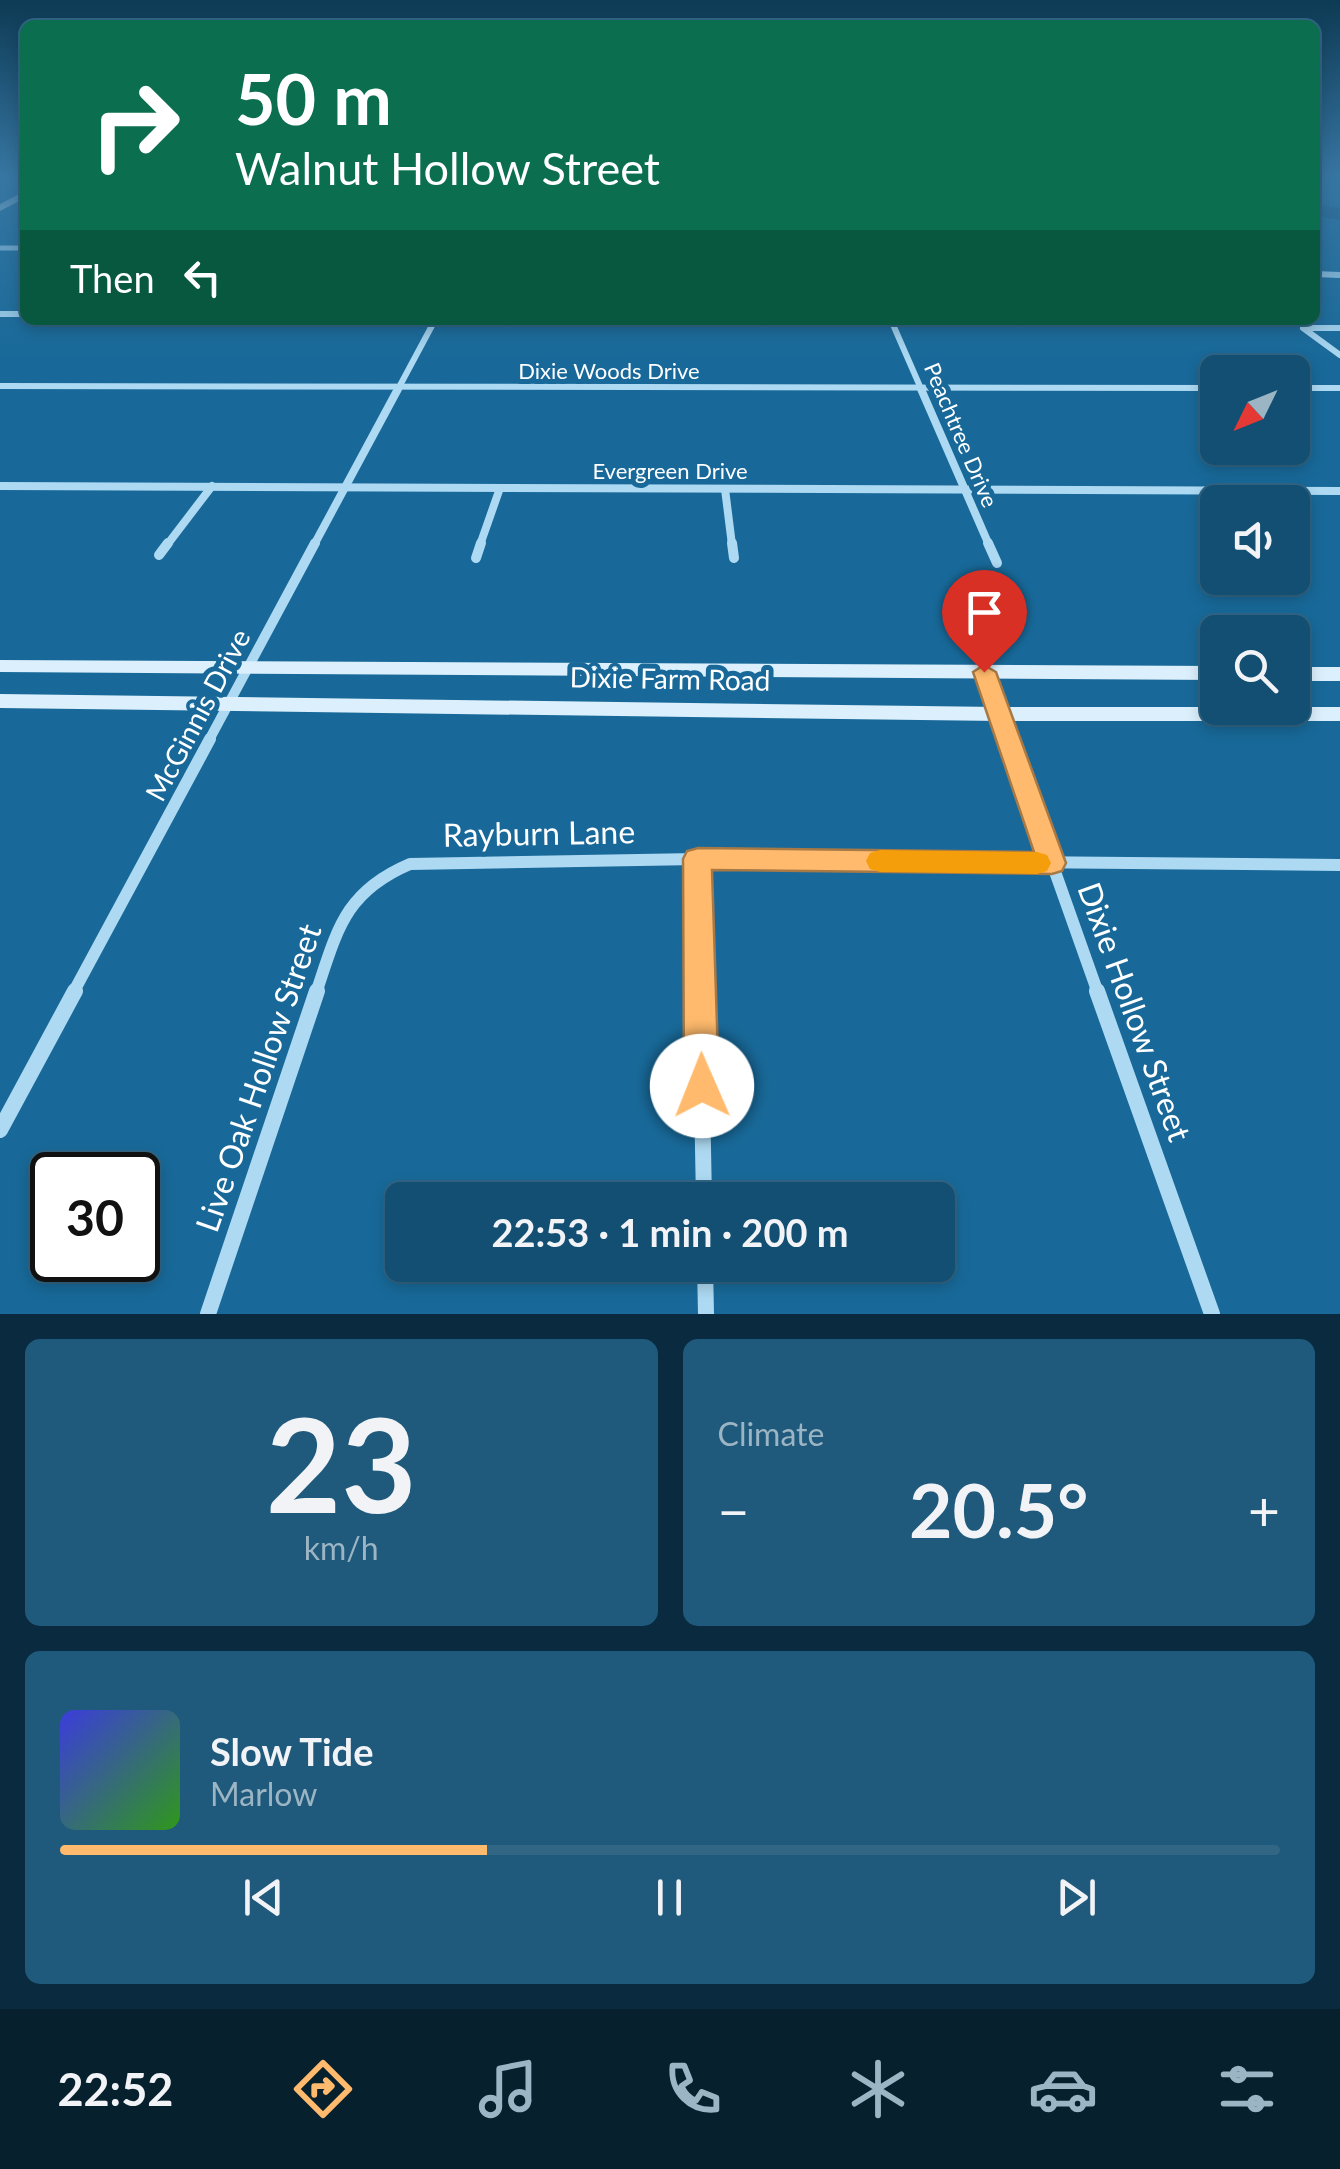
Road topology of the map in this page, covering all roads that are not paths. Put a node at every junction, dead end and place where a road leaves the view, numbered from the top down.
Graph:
1 (432, 325) edge
2 (893, 325) edge
3 (1340, 328) edge
4 (1340, 355) edge
5 (0, 386) edge
6 (401, 388) junction
7 (1200, 388) edge
8 (1310, 388) edge
9 (1340, 388) edge
10 (924, 389) junction
11 (0, 486) edge
12 (212, 486) junction
13 (345, 487) junction
14 (500, 488) junction
15 (725, 489) junction
16 (964, 490) junction
17 (1200, 491) edge
18 (1310, 492) edge
19 (1340, 492) edge
20 (159, 555) dead end
21 (476, 558) dead end
22 (734, 558) dead end
23 (997, 563) dead end
24 (0, 666) edge
25 (248, 669) junction
26 (984, 672) junction
27 (1200, 674) edge
28 (1310, 674) edge
29 (1340, 674) edge
30 (0, 701) edge
31 (230, 704) junction
32 (1000, 714) junction
33 (1340, 714) edge
34 (698, 859) junction
35 (1052, 863) junction
36 (1340, 864) edge
37 (384, 875) joint
38 (0, 1130) edge
39 (704, 1182) edge
40 (705, 1282) edge
41 (208, 1314) edge
42 (706, 1314) edge
43 (1212, 1314) edge

1 - 6 street, McGinnis Drive
2 - 10 street, Peachtree Drive
3 - 4 street
5 - 6 street, Dixie Woods Drive
6 - 10 street, Dixie Woods Drive
6 - 13 street, McGinnis Drive
7 - 10 street, Dixie Woods Drive
8 - 9 street
10 - 16 street, Peachtree Drive
11 - 12 street, Evergreen Drive
12 - 13 street, Evergreen Drive
12 - 20 street
13 - 14 street, Evergreen Drive
13 - 25 street, McGinnis Drive
14 - 15 street, Evergreen Drive
14 - 21 street
15 - 16 street, Evergreen Drive
15 - 22 street
16 - 17 street, Evergreen Drive
16 - 23 street, Peachtree Drive
18 - 19 street, Evergreen Drive
24 - 25 main road, Dixie Farm Road
25 - 26 main road, Dixie Farm Road
25 - 31 street, McGinnis Drive
26 - 27 main road, Dixie Farm Road
26 - 32 street, Dixie Hollow Street
28 - 29 main road
30 - 31 main road, Dixie Farm Road
31 - 32 main road, Dixie Farm Road
31 - 38 street, McGinnis Drive
32 - 33 main road, Dixie Farm Road
32 - 35 street, Dixie Hollow Street
34 - 35 street, Rayburn Lane
34 - 37 street, Rayburn Lane
34 - 39 street
35 - 36 street, Rayburn Lane
35 - 43 street, Dixie Hollow Street
37 - 41 street, Live Oak Hollow Street
40 - 42 street

